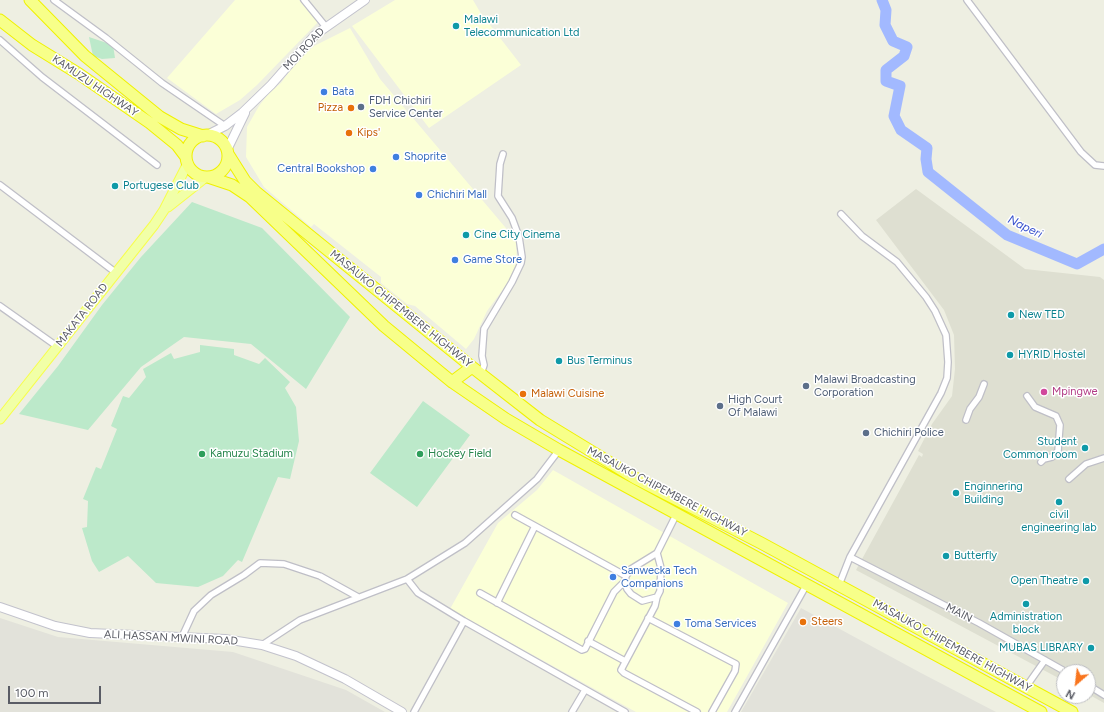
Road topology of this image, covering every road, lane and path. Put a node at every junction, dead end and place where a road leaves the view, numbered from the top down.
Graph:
1 (30, 0) edge
2 (54, 0) edge
3 (304, 0) edge
4 (365, 0) edge
5 (967, 0) edge
6 (0, 20) edge
7 (326, 27) junction
8 (0, 40) edge
9 (250, 106) junction
10 (225, 126) junction
11 (205, 135) junction
12 (228, 152) junction
13 (503, 154) dead end
14 (187, 160) junction
15 (157, 165) dead end
16 (1104, 166) edge
17 (207, 177) junction
18 (0, 184) edge
19 (164, 210) junction
20 (841, 214) dead end
21 (115, 272) junction
22 (0, 306) edge
23 (58, 347) junction
24 (476, 370) junction
25 (452, 382) junction
26 (984, 384) dead end
27 (1027, 396) dead end
28 (0, 419) edge
29 (966, 420) dead end
30 (559, 450) junction
31 (1104, 458) edge
32 (1041, 462) dead end
33 (1070, 479) dead end
34 (677, 513) junction
35 (515, 515) dead end
36 (535, 526) junction
37 (657, 553) junction
38 (850, 557) junction
39 (626, 578) junction
40 (407, 579) junction
41 (807, 584) junction
42 (839, 585) junction
43 (480, 593) dead end
44 (358, 597) junction
45 (657, 597) junction
46 (497, 603) junction
47 (0, 608) edge
48 (648, 618) junction
49 (464, 621) junction
50 (182, 638) junction
51 (588, 641) junction
52 (262, 645) junction
53 (1045, 660) junction
54 (625, 661) junction
55 (1056, 666) edge
56 (1026, 687) junction
57 (585, 690) junction
58 (1041, 695) junction
59 (1039, 711) edge
60 (402, 712) edge
61 (414, 712) edge
62 (572, 712) edge
63 (625, 712) edge
64 (697, 712) edge
65 (712, 712) edge
66 (735, 712) edge
67 (1072, 712) edge

1 - 11 highway, KAMUZU HIGHWAY
2 - 10 street
3 - 7 street
4 - 7 main road, MOI ROAD
5 - 16 street
6 - 14 highway, KAMUZU HIGHWAY
7 - 9 main road, MOI ROAD
8 - 15 street
9 - 10 main road
9 - 12 main road
10 - 11 main road
11 - 12 highway
11 - 14 highway
12 - 17 highway
12 - 24 highway, MASAUKO CHIPEMBERE HIGHWAY
13 - 24 street
14 - 17 highway
14 - 19 main road, MAKATA ROAD
17 - 19 main road, MAKATA ROAD
17 - 25 highway, MASAUKO CHIPEMBERE HIGHWAY
18 - 21 street
19 - 21 main road, MAKATA ROAD
20 - 38 street
21 - 23 main road, MAKATA ROAD
22 - 23 street
23 - 28 main road, MAKATA ROAD
24 - 25 highway
24 - 42 highway, MASAUKO CHIPEMBERE HIGHWAY
25 - 30 highway, MASAUKO CHIPEMBERE HIGHWAY
26 - 29 street
27 - 32 street
30 - 34 highway, MASAUKO CHIPEMBERE HIGHWAY
30 - 40 street
31 - 33 street
34 - 37 street
34 - 41 highway, MASAUKO CHIPEMBERE HIGHWAY
35 - 36 street
36 - 39 street
36 - 46 street
37 - 39 street
37 - 45 street
38 - 42 street
38 - 53 street, MAIN
39 - 45 street
39 - 51 street
40 - 44 street
40 - 49 street
41 - 59 highway, MASAUKO CHIPEMBERE HIGHWAY
41 - 66 street
42 - 56 highway, MASAUKO CHIPEMBERE HIGHWAY
43 - 46 street
44 - 50 street
44 - 52 street
45 - 48 street
46 - 51 street
47 - 50 main road, ALI HASSAN MWINI ROAD
48 - 54 street
48 - 65 street
49 - 57 street
49 - 61 street
50 - 52 main road, ALI HASSAN MWINI ROAD
51 - 54 street
52 - 60 main road, ALI HASSAN MWINI ROAD
53 - 55 street, MAIN
53 - 56 street
54 - 64 street
56 - 58 highway, MASAUKO CHIPEMBERE HIGHWAY
57 - 62 street
57 - 63 street
58 - 59 highway
58 - 67 highway, MASAUKO CHIPEMBERE HIGHWAY

